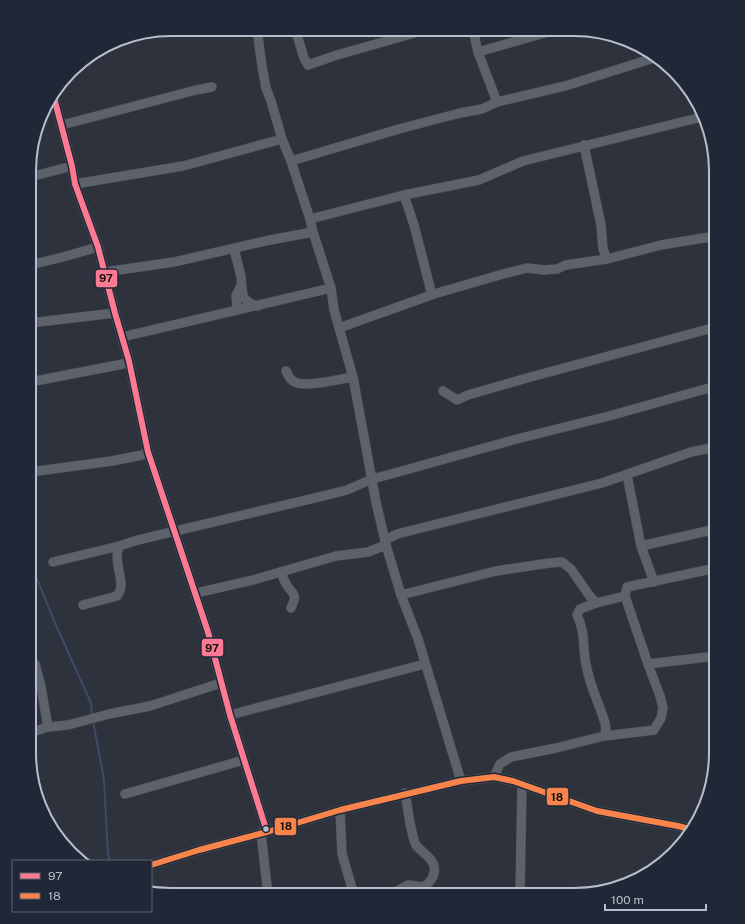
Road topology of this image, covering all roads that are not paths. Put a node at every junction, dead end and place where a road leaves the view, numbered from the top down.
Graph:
1 (258, 36) edge
2 (297, 36) edge
3 (404, 36) edge
4 (474, 36) edge
5 (532, 36) edge
6 (478, 52) junction
7 (650, 59) edge
8 (212, 87) dead end
9 (55, 101) edge
10 (496, 102) junction
11 (699, 119) edge
12 (62, 125) junction
13 (282, 139) junction
14 (584, 145) junction
15 (291, 161) junction
16 (72, 166) junction
17 (36, 175) edge
18 (75, 184) junction
19 (404, 195) junction
20 (310, 219) junction
21 (313, 232) junction
22 (709, 237) edge
23 (98, 247) junction
24 (234, 249) junction
25 (606, 258) junction
26 (36, 264) edge
27 (105, 272) junction
28 (241, 285) junction
29 (331, 288) junction
30 (432, 295) junction
31 (258, 306) junction
32 (238, 310) junction
33 (115, 313) junction
34 (36, 322) edge
35 (339, 328) junction
36 (709, 329) edge
37 (122, 337) junction
38 (130, 361) junction
39 (286, 371) dead end
40 (353, 377) junction
41 (36, 381) edge
42 (709, 388) edge
43 (443, 391) dead end
44 (709, 448) edge
45 (148, 452) junction
46 (36, 471) edge
47 (628, 475) junction
48 (372, 480) junction
49 (709, 531) edge
50 (175, 532) junction
51 (386, 542) junction
52 (119, 546) junction
53 (641, 546) junction
54 (53, 562) dead end
55 (709, 570) edge
56 (281, 572) junction
57 (654, 582) junction
58 (196, 593) junction
59 (401, 595) junction
60 (625, 596) junction
61 (596, 603) junction
62 (83, 605) dead end
63 (292, 608) dead end
64 (709, 657) edge
65 (425, 664) junction
66 (648, 664) junction
67 (36, 668) edge
68 (221, 683) junction
69 (230, 715) junction
70 (48, 727) junction
71 (36, 731) edge
72 (604, 736) junction
73 (244, 760) junction
74 (494, 777) junction
75 (461, 781) junction
76 (522, 784) junction
77 (405, 793) junction
78 (125, 794) dead end
79 (340, 810) junction
80 (686, 828) edge
81 (264, 832) junction
82 (152, 865) edge
83 (268, 888) edge
84 (352, 888) edge
85 (403, 888) edge
86 (520, 888) edge

1 - 13 street
2 - 3 street
4 - 6 street
5 - 6 street
6 - 10 street
7 - 10 street
8 - 12 street
9 - 12 street
10 - 15 street
11 - 14 street
12 - 16 street
13 - 15 street
13 - 18 street
14 - 19 street
14 - 25 street
15 - 20 street
16 - 17 street
16 - 18 street
18 - 23 street
19 - 20 street
19 - 30 street
20 - 21 street
21 - 24 street
21 - 29 street
22 - 25 street
23 - 26 street
23 - 27 street
24 - 27 street
24 - 28 street
25 - 30 street
27 - 33 street
28 - 31 street
28 - 32 street
29 - 31 street
29 - 35 street
30 - 35 street
31 - 32 street
32 - 37 street
33 - 34 street
33 - 37 street
35 - 40 street
36 - 43 street
37 - 38 street
38 - 41 street
38 - 45 street
39 - 40 street
40 - 48 street
42 - 48 street
44 - 47 street
45 - 46 street
45 - 50 street
47 - 51 street
47 - 53 street
48 - 50 street
48 - 51 street
49 - 53 street
50 - 52 street
50 - 58 street
51 - 56 street
51 - 59 street
52 - 54 street
52 - 62 street
53 - 57 street
55 - 57 street
56 - 58 street
56 - 63 street
57 - 60 street
58 - 68 street
59 - 61 street
59 - 65 street
60 - 61 street
60 - 66 street
61 - 72 street
64 - 66 street
65 - 69 street
65 - 75 street
66 - 72 street
67 - 70 street
68 - 69 street
68 - 70 street
69 - 73 street
70 - 71 street
72 - 74 street
73 - 78 street
73 - 81 street
74 - 75 street
74 - 76 street
75 - 77 street
76 - 80 street
76 - 86 street
77 - 79 street
77 - 85 street
79 - 81 street
79 - 84 street
81 - 82 street
81 - 83 street

